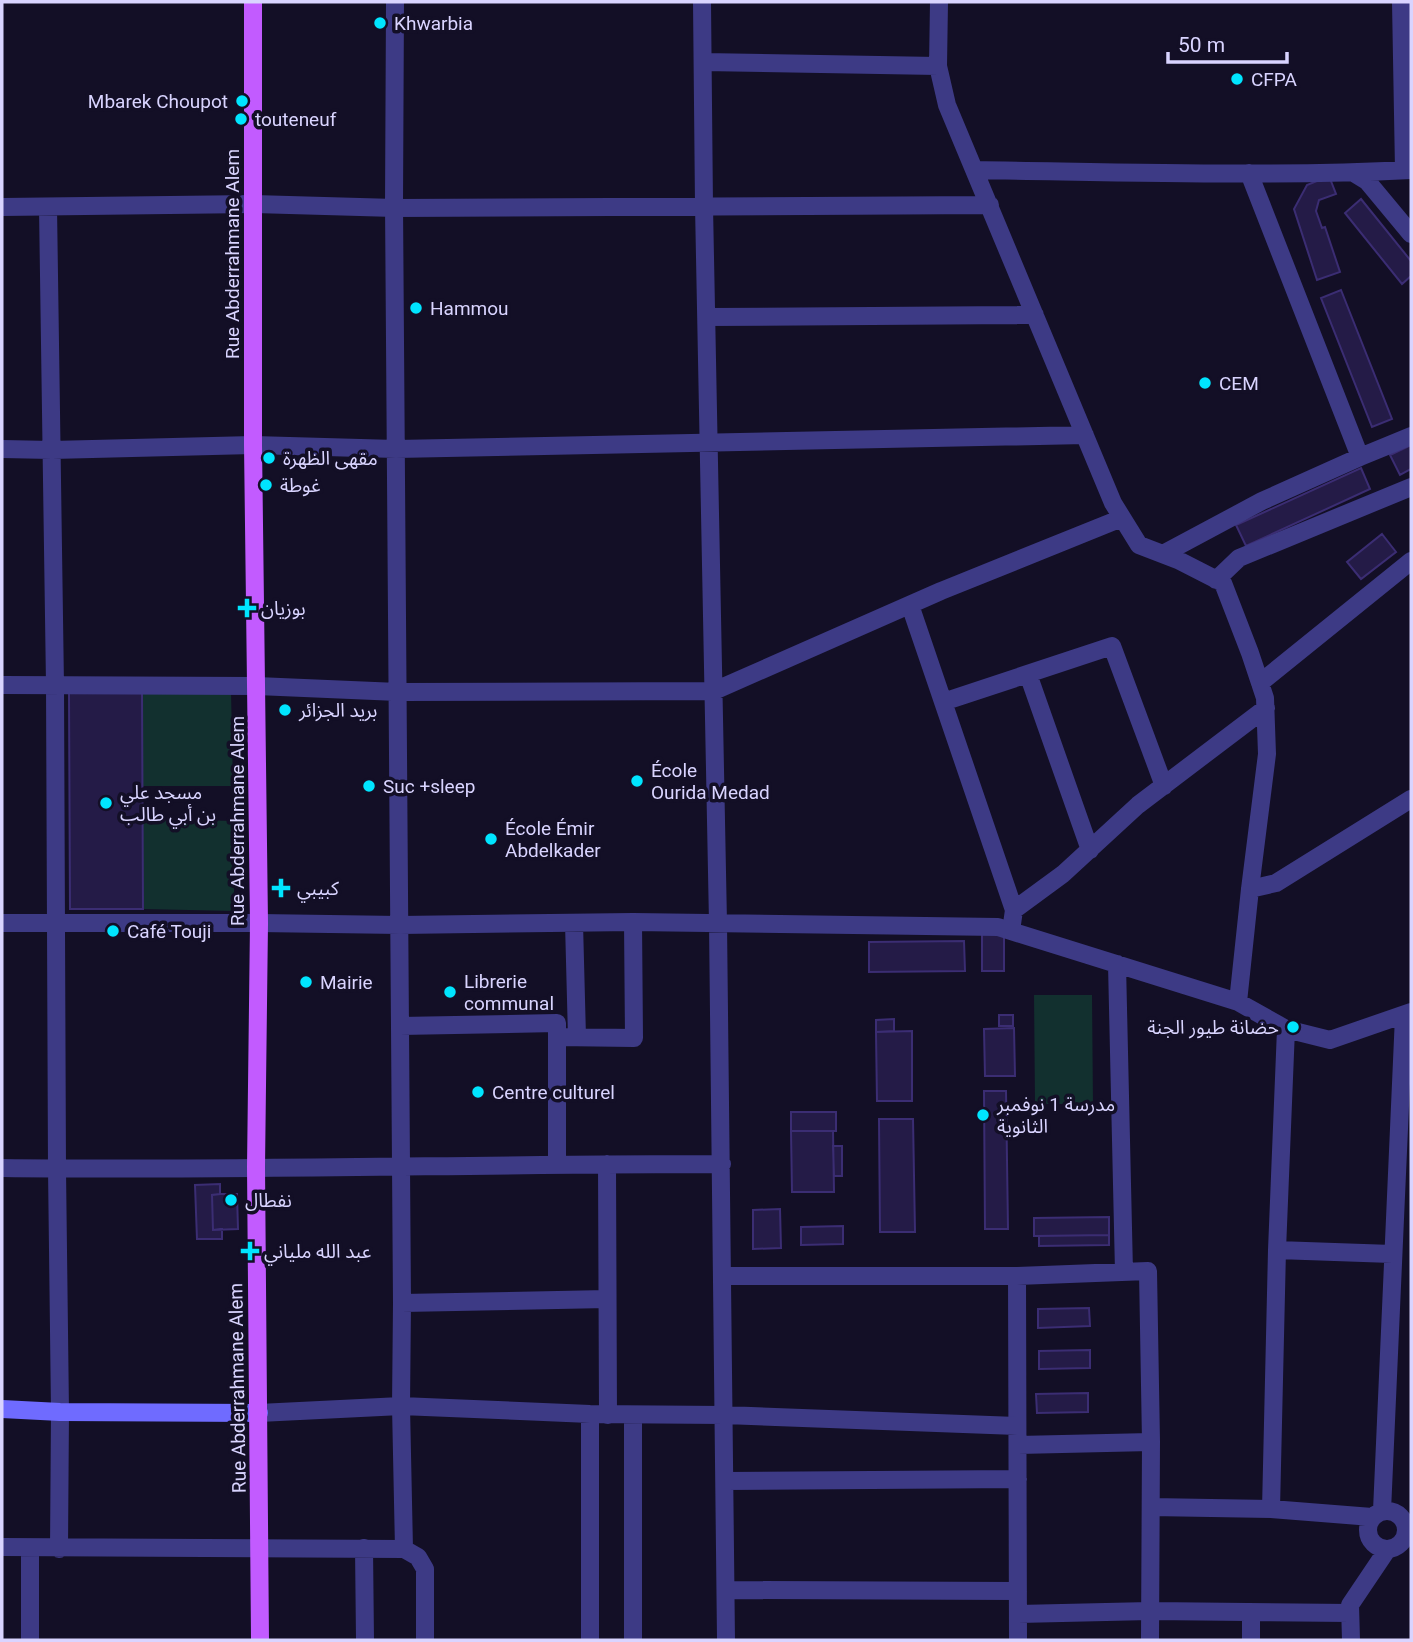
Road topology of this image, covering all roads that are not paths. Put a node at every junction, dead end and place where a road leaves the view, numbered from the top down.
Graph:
1 (253, 2) edge
2 (395, 2) edge
3 (702, 2) edge
4 (939, 2) edge
5 (1401, 2) edge
6 (703, 62) junction
7 (937, 66) junction
8 (975, 170) junction
9 (1407, 170) edge
10 (1249, 173) junction
11 (1354, 173) junction
12 (253, 204) junction
13 (990, 205) junction
14 (2, 206) edge
15 (704, 206) junction
16 (48, 207) junction
17 (395, 208) junction
18 (1411, 233) edge
19 (1035, 315) junction
20 (707, 317) junction
21 (1085, 435) junction
22 (1411, 436) edge
23 (710, 442) junction
24 (253, 445) junction
25 (2, 449) edge
26 (396, 449) junction
27 (52, 450) junction
28 (1360, 457) junction
29 (1411, 488) edge
30 (1122, 518) junction
31 (1163, 554) junction
32 (1411, 561) edge
33 (1216, 580) junction
34 (911, 605) junction
35 (1028, 674) junction
36 (1260, 683) junction
37 (2, 685) edge
38 (55, 685) junction
39 (257, 686) junction
40 (714, 691) junction
41 (398, 692) junction
42 (943, 702) junction
43 (1266, 708) junction
44 (1164, 786) junction
45 (1411, 799) edge
46 (1090, 850) junction
47 (1250, 889) junction
48 (1014, 910) junction
49 (633, 922) junction
50 (2, 923) edge
51 (56, 923) junction
52 (258, 923) junction
53 (574, 923) junction
54 (718, 923) junction
55 (400, 925) junction
56 (1011, 931) junction
57 (1117, 964) junction
58 (1238, 1002) junction
59 (1407, 1014) edge
60 (400, 1026) junction
61 (1286, 1029) junction
62 (557, 1037) junction
63 (577, 1037) junction
64 (607, 1164) junction
65 (722, 1164) junction
66 (557, 1165) junction
67 (256, 1167) junction
68 (401, 1167) junction
69 (2, 1168) edge
70 (57, 1169) junction
71 (1277, 1250) junction
72 (1392, 1254) junction
73 (1124, 1272) junction
74 (723, 1276) junction
75 (1017, 1276) junction
76 (607, 1299) junction
77 (402, 1303) junction
78 (401, 1406) junction
79 (2, 1409) edge
80 (60, 1412) junction
81 (259, 1413) junction
82 (599, 1414) junction
83 (633, 1415) junction
84 (725, 1415) junction
85 (1017, 1426) junction
86 (1151, 1442) junction
87 (1018, 1445) junction
88 (1018, 1479) junction
89 (725, 1481) junction
90 (1151, 1507) junction
91 (1271, 1509) junction
92 (1390, 1514) edge
93 (1409, 1534) edge
94 (2, 1547) edge
95 (30, 1548) junction
96 (260, 1548) junction
97 (364, 1548) junction
98 (59, 1549) junction
99 (404, 1549) junction
100 (1387, 1550) junction
101 (726, 1590) junction
102 (1018, 1591) junction
103 (1150, 1611) junction
104 (1251, 1612) junction
105 (1350, 1613) junction
106 (1018, 1614) junction
107 (30, 1640) edge
108 (260, 1640) edge
109 (365, 1640) edge
110 (425, 1640) edge
111 (590, 1640) edge
112 (633, 1640) edge
113 (726, 1640) edge
114 (1018, 1640) edge
115 (1150, 1640) edge
116 (1251, 1640) edge
117 (1351, 1640) edge

1 - 12 main road, Rue Abderrahmane Alem
2 - 17 street
3 - 6 street
4 - 7 street
5 - 9 street
6 - 7 street
6 - 15 street
7 - 8 street
8 - 10 street
8 - 13 street
9 - 11 street
10 - 11 street
10 - 28 street
11 - 18 street
12 - 16 street
12 - 17 street
12 - 24 main road, Rue Abderrahmane Alem
13 - 15 street
13 - 19 street
14 - 16 street
15 - 17 street
15 - 20 street
16 - 27 street
17 - 26 street
19 - 20 street
19 - 21 street
20 - 23 street
21 - 23 street
21 - 30 street
22 - 28 street
23 - 26 street
23 - 40 street
24 - 26 street
24 - 27 street
24 - 39 main road, Rue Abderrahmane Alem
25 - 27 street
26 - 41 street
27 - 38 street
28 - 31 street
29 - 33 street
30 - 31 street
30 - 34 street
31 - 33 street
32 - 36 street
33 - 36 street
34 - 40 street
34 - 42 street
35 - 42 street
35 - 44 street
35 - 46 street
36 - 43 street
37 - 38 street
38 - 39 street
38 - 51 street
39 - 41 street
39 - 52 main road, Rue Abderrahmane Alem
40 - 41 street
40 - 54 street
41 - 55 street
42 - 48 street
43 - 44 street
43 - 47 street
44 - 46 street
45 - 47 street
46 - 48 street
47 - 58 street
48 - 56 street
49 - 53 street
49 - 54 street
49 - 63 street
50 - 51 street
51 - 52 street
51 - 70 street
52 - 55 street
52 - 67 main road, Rue Abderrahmane Alem
53 - 55 street
53 - 63 street
54 - 56 street
54 - 65 street
55 - 60 street
56 - 57 street
57 - 58 street
57 - 73 street
58 - 61 street
59 - 61 street
59 - 72 street
60 - 62 street
60 - 68 street
61 - 71 street
62 - 63 street
62 - 66 street
64 - 65 street
64 - 66 street
64 - 76 street
65 - 74 street
66 - 68 street
67 - 68 street
67 - 70 street
67 - 81 main road, Rue Abderrahmane Alem
68 - 77 street
69 - 70 street
70 - 80 street
71 - 72 street
71 - 91 street
72 - 92 street
73 - 75 street
73 - 86 street
74 - 75 street
74 - 84 street
75 - 85 street
76 - 77 street
76 - 82 street
77 - 78 street
78 - 81 street
78 - 82 street
78 - 99 street
79 - 80 main road
80 - 81 main road
80 - 98 street
81 - 96 main road, Rue Abderrahmane Alem
82 - 83 street
82 - 111 street
83 - 84 street
83 - 112 street
84 - 85 street
84 - 89 street
85 - 87 street
86 - 87 street
86 - 90 street
87 - 88 street
88 - 89 street
88 - 102 street
89 - 101 street
90 - 91 street
90 - 103 street
91 - 92 street
92 - 93 street
92 - 100 street
93 - 100 street
94 - 95 street
95 - 98 street
95 - 107 street
96 - 97 street
96 - 98 street
96 - 108 main road, Rue Abderrahmane Alem
97 - 99 street
97 - 109 street
99 - 110 street
100 - 105 street
101 - 102 street
101 - 113 street
102 - 106 street
103 - 104 street
103 - 106 street
103 - 115 street
104 - 105 street
104 - 116 street
105 - 117 street
106 - 114 street

